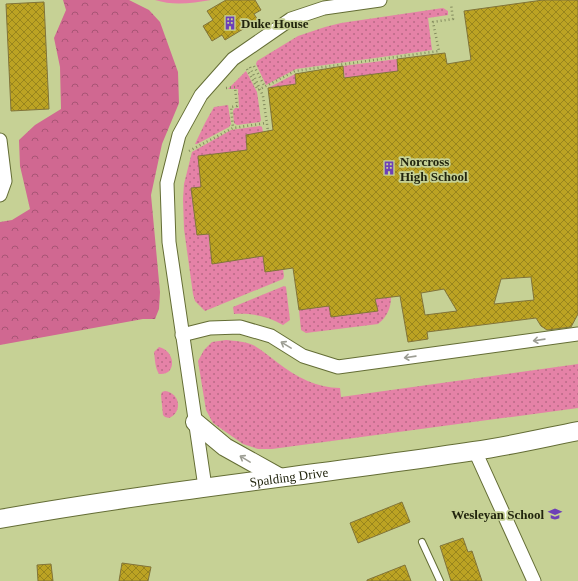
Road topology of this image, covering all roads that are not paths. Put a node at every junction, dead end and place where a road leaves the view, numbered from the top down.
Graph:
1 (380, 0) edge
2 (0, 140) edge
3 (0, 195) edge
4 (578, 334) edge
5 (182, 335) junction
6 (195, 422) junction
7 (578, 431) edge
8 (475, 451) junction
9 (279, 477) junction
10 (205, 487) junction
11 (0, 518) edge
12 (422, 542) dead end
13 (440, 581) edge
14 (534, 581) edge

1 - 5 street
2 - 3 street
4 -> 5 street
5 - 6 street
9 -> 6 main road
6 - 10 street
7 - 8 main road, Spalding Drive
8 - 9 main road, Spalding Drive
8 - 14 street
9 - 10 main road, Spalding Drive
10 - 11 main road, Spalding Drive
12 - 13 lane

